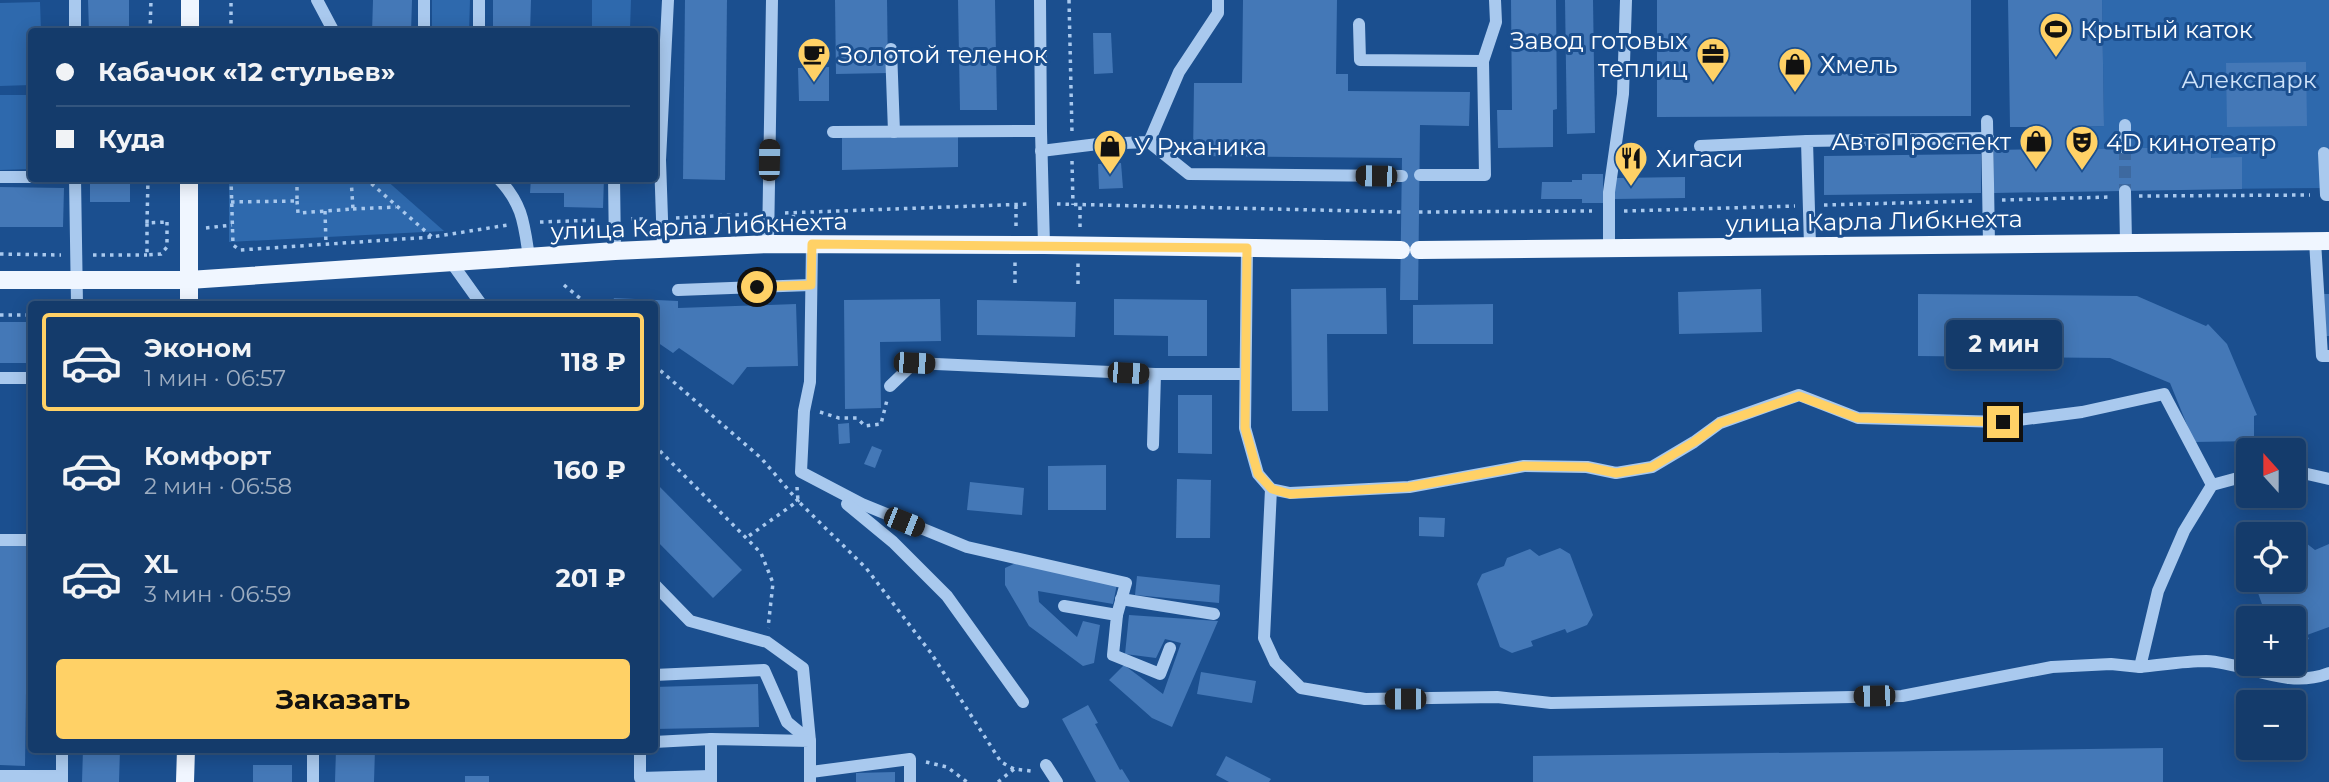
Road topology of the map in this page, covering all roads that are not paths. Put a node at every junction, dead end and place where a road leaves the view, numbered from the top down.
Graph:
1 (75, 0) edge
2 (190, 0) edge
3 (317, 0) edge
4 (424, 0) edge
5 (479, 0) edge
6 (668, 0) edge
7 (772, 0) edge
8 (1040, 0) edge
9 (1218, 0) edge
10 (1495, 0) edge
11 (1626, 0) edge
12 (1359, 24) dead end
13 (75, 28) edge
14 (190, 28) edge
15 (332, 28) edge
16 (424, 28) edge
17 (479, 28) edge
18 (891, 49) dead end
19 (1483, 61) junction
20 (1987, 121) dead end
21 (2125, 125) dead end
22 (1041, 131) junction
23 (833, 132) dead end
24 (894, 132) junction
25 (1987, 138) junction
26 (1807, 141) junction
27 (1149, 142) junction
28 (658, 145) edge
29 (1700, 146) dead end
30 (2125, 148) tunnel mouth
31 (1041, 151) junction
32 (2324, 153) dead end
33 (658, 174) edge
34 (1420, 175) dead end
35 (1402, 176) dead end
36 (0, 177) edge
37 (28, 177) edge
38 (75, 182) edge
39 (189, 182) edge
40 (501, 182) edge
41 (614, 182) edge
42 (2125, 193) tunnel mouth
43 (2327, 195) edge
44 (2322, 241) edge
45 (2126, 243) junction
46 (768, 244) junction
47 (812, 244) junction
48 (1989, 244) junction
49 (1044, 245) junction
50 (1810, 246) junction
51 (663, 248) junction
52 (1247, 248) junction
53 (1609, 248) junction
54 (615, 251) junction
55 (528, 257) junction
56 (452, 262) junction
57 (0, 280) edge
58 (77, 280) junction
59 (188, 280) junction
60 (811, 285) junction
61 (678, 290) dead end
62 (77, 301) edge
63 (189, 301) edge
64 (479, 301) edge
65 (2329, 356) edge
66 (1155, 374) junction
67 (1245, 374) junction
68 (0, 378) edge
69 (28, 378) edge
70 (890, 386) road end
71 (1153, 445) dead end
72 (801, 472) junction
73 (2306, 473) edge
74 (2329, 478) edge
75 (2236, 479) edge
76 (2212, 485) junction
77 (1272, 489) junction
78 (0, 540) edge
79 (28, 540) edge
80 (658, 588) edge
81 (1121, 599) junction
82 (1064, 606) dead end
83 (1214, 614) dead end
84 (1117, 615) junction
85 (1170, 649) dead end
86 (2140, 667) junction
87 (2329, 673) edge
88 (658, 675) edge
89 (1023, 702) dead end
90 (711, 740) junction
91 (810, 741) junction
92 (658, 742) edge
93 (62, 753) edge
94 (186, 753) edge
95 (313, 753) edge
96 (640, 753) edge
97 (1046, 765) road end
98 (0, 776) edge
99 (810, 777) edge
100 (62, 779) edge
101 (711, 779) edge
102 (185, 782) edge
103 (313, 782) edge
104 (910, 782) edge
105 (1056, 782) edge

1 - 13 street
2 - 14 main road
3 - 15 street
4 - 16 street
5 - 17 street
6 - 28 street
7 - 46 street
8 - 22 street
9 - 27 street
10 - 19 street
11 - 53 street
12 - 19 street
18 - 24 street
19 - 34 street
20 - 25 street
21 - 30 street
22 - 24 street
22 - 31 street
23 - 24 street
25 - 26 street
25 - 48 street
26 - 29 street
26 - 50 street
27 - 31 street
27 - 35 street
31 - 49 street
32 - 43 street
33 - 51 street
36 - 37 street
38 - 58 street
39 - 59 main road
40 - 55 street
41 - 54 street
42 - 45 street
44 - 45 main road, улица Карла Либкнехта
44 - 65 street
45 - 48 main road, улица Карла Либкнехта
46 - 47 main road, улица Карла Либкнехта
46 - 51 main road, улица Карла Либкнехта
47 - 49 main road, улица Карла Либкнехта
47 - 60 street
48 - 50 main road, улица Карла Либкнехта
49 - 52 main road, улица Карла Либкнехта
50 - 53 main road, улица Карла Либкнехта
51 - 54 main road, улица Карла Либкнехта
52 - 53 main road, улица Карла Либкнехта
52 - 67 street
54 - 55 main road, улица Карла Либкнехта
55 - 56 main road, улица Карла Либкнехта
56 - 59 main road, улица Карла Либкнехта
56 - 64 street
57 - 58 main road, улица Карла Либкнехта
58 - 59 main road, улица Карла Либкнехта
58 - 62 street
59 - 63 main road
60 - 61 street
60 - 72 street
66 - 67 street
66 - 70 street
66 - 71 street
67 - 77 street
68 - 69 street
72 - 81 street
72 - 89 street
73 - 74 street
75 - 76 street
76 - 77 street
76 - 86 street
77 - 86 street
78 - 79 street
80 - 91 street
81 - 83 street
81 - 84 street
82 - 84 street
84 - 85 street
86 - 87 street
88 - 91 street
90 - 91 street
90 - 92 street
90 - 101 street
91 - 99 street
93 - 100 street
94 - 102 main road
95 - 103 street
96 - 101 street
97 - 105 street
98 - 100 street
99 - 104 street

